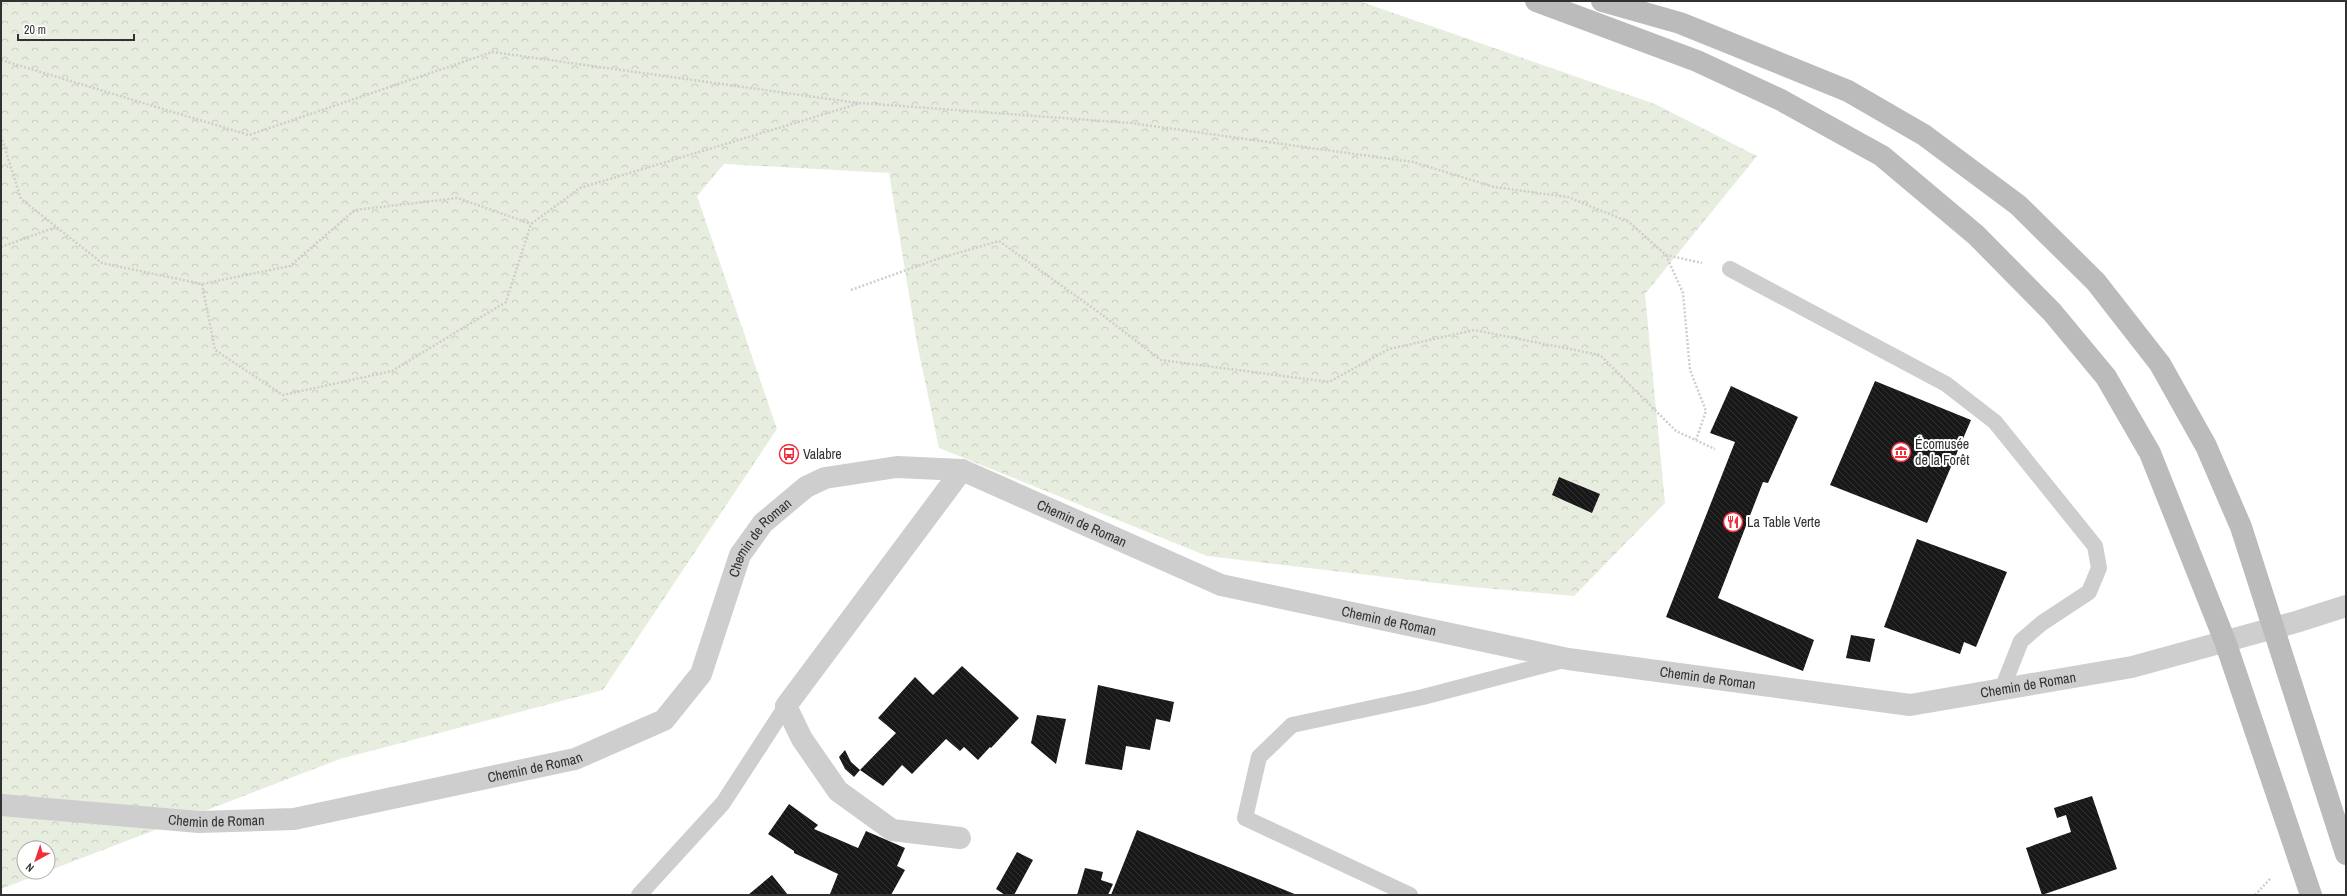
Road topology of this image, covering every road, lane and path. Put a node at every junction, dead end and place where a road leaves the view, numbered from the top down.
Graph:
1 (1536, 1) edge
2 (1602, 1) edge
3 (1, 60) edge
4 (861, 103) junction
5 (1, 136) edge
6 (530, 224) junction
7 (56, 227) junction
8 (1, 247) edge
9 (1666, 255) junction
10 (1730, 269) joint
11 (202, 284) junction
12 (851, 290) dead end
13 (1696, 440) junction
14 (1715, 449) dead end
15 (962, 470) junction
16 (2346, 606) edge
17 (2273, 628) junction
18 (2225, 641) junction
19 (1568, 659) junction
20 (2002, 689) junction
21 (786, 706) junction
22 (1, 805) edge
23 (960, 838) dead end
24 (2346, 854) edge
25 (2273, 875) dead end
26 (639, 895) edge
27 (1410, 895) edge
28 (2255, 895) edge
29 (2311, 895) edge

1 - 18 main road
2 - 17 main road
3 - 4 path
4 - 6 path
4 - 9 path
5 - 7 path
6 - 11 path
6 - 11 path
7 - 8 path
7 - 11 path
9 - 10 path
9 - 13 path
10 - 20 lane
12 - 13 path
13 - 14 path
15 - 19 street, Chemin de Roman
15 - 21 street
15 - 22 street, Chemin de Roman
16 - 17 street, Chemin de Roman
17 - 18 street, Chemin de Roman
17 - 24 main road
18 - 20 street, Chemin de Roman
18 - 29 main road
19 - 20 street, Chemin de Roman
19 - 27 lane
21 - 23 street
21 - 26 lane
25 - 28 path

